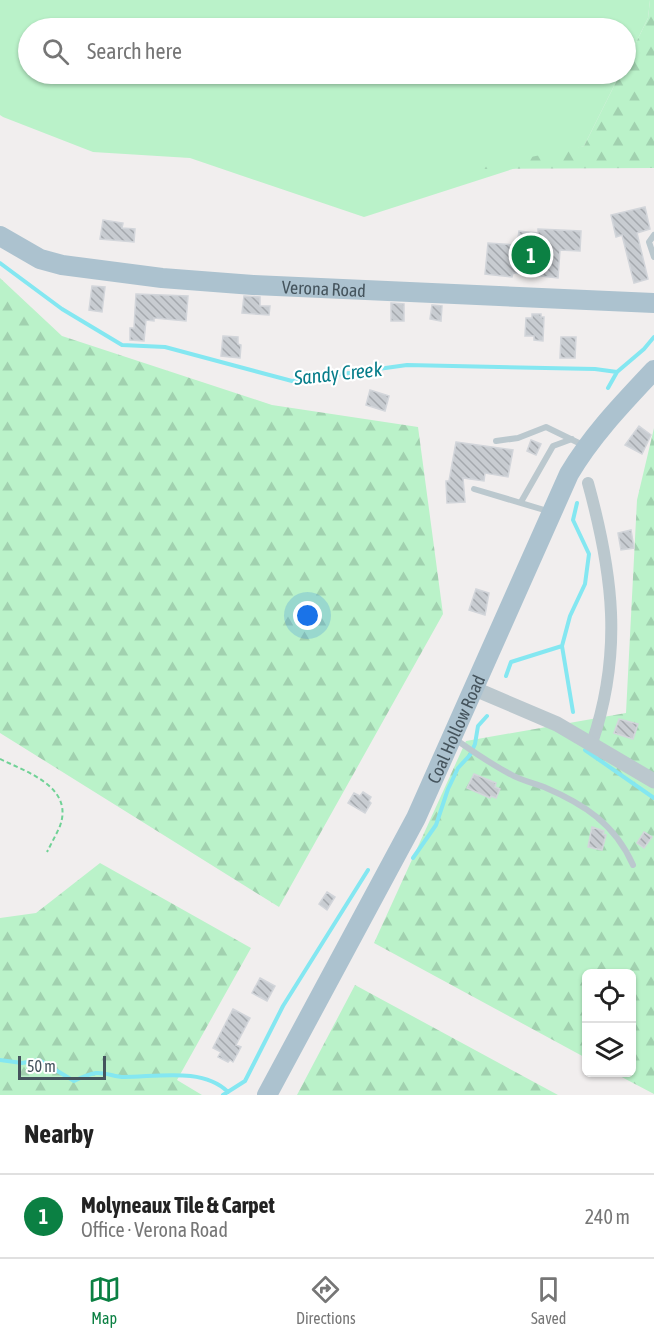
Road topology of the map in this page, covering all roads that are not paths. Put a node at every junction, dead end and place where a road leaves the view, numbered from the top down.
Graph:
1 (654, 235) edge
2 (0, 236) edge
3 (654, 257) edge
4 (651, 306) edge
5 (654, 370) edge
6 (496, 441) dead end
7 (579, 443) junction
8 (588, 483) dead end
9 (474, 489) dead end
10 (520, 502) junction
11 (551, 512) junction
12 (475, 689) junction
13 (458, 741) junction
14 (592, 743) junction
15 (654, 781) edge
16 (633, 865) dead end
17 (267, 1095) edge

1 - 3 lane
2 - 4 main road, Verona Road
5 - 7 main road, Coal Hollow Road
6 - 7 lane
7 - 10 lane
7 - 11 main road, Coal Hollow Road
8 - 14 street
9 - 10 lane
10 - 11 lane
11 - 12 main road, Coal Hollow Road
12 - 13 main road, Coal Hollow Road
12 - 14 street
13 - 16 lane
13 - 17 main road, Coal Hollow Road
14 - 15 street

